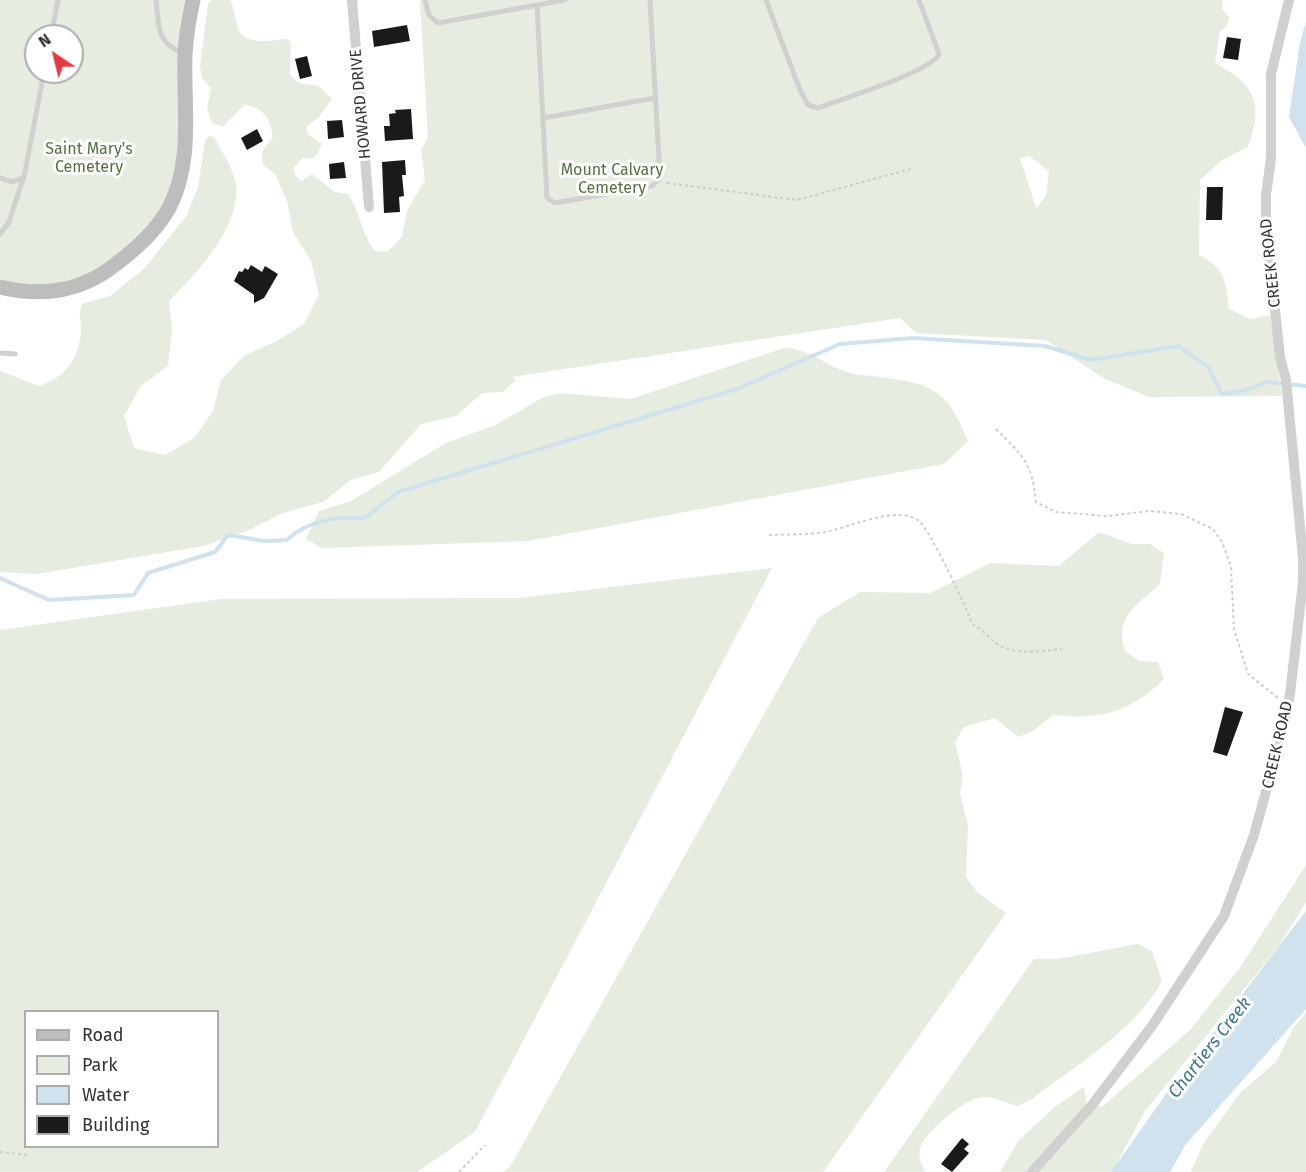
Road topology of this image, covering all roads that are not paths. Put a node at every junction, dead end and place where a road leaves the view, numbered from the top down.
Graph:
1 (58, 0) edge
2 (156, 0) edge
3 (193, 0) edge
4 (352, 0) edge
5 (425, 0) edge
6 (566, 0) edge
7 (650, 0) edge
8 (766, 0) edge
9 (919, 0) edge
10 (1289, 0) edge
11 (537, 5) junction
12 (53, 24) edge
13 (185, 54) junction
14 (42, 84) edge
15 (655, 98) junction
16 (543, 118) junction
17 (24, 177) junction
18 (0, 178) edge
19 (369, 207) dead end
20 (0, 234) edge
21 (0, 287) edge
22 (0, 352) edge
23 (15, 354) dead end
24 (1032, 1172) edge

1 - 12 lane
2 - 13 lane
3 - 13 street
4 - 19 street, HOWARD DRIVE
5 - 11 lane
6 - 11 lane
7 - 15 lane
8 - 9 lane
10 - 24 street, CREEK ROAD
11 - 16 lane
13 - 21 street
14 - 17 lane
15 - 16 lane
15 - 16 lane
17 - 18 lane
17 - 20 lane
22 - 23 lane

